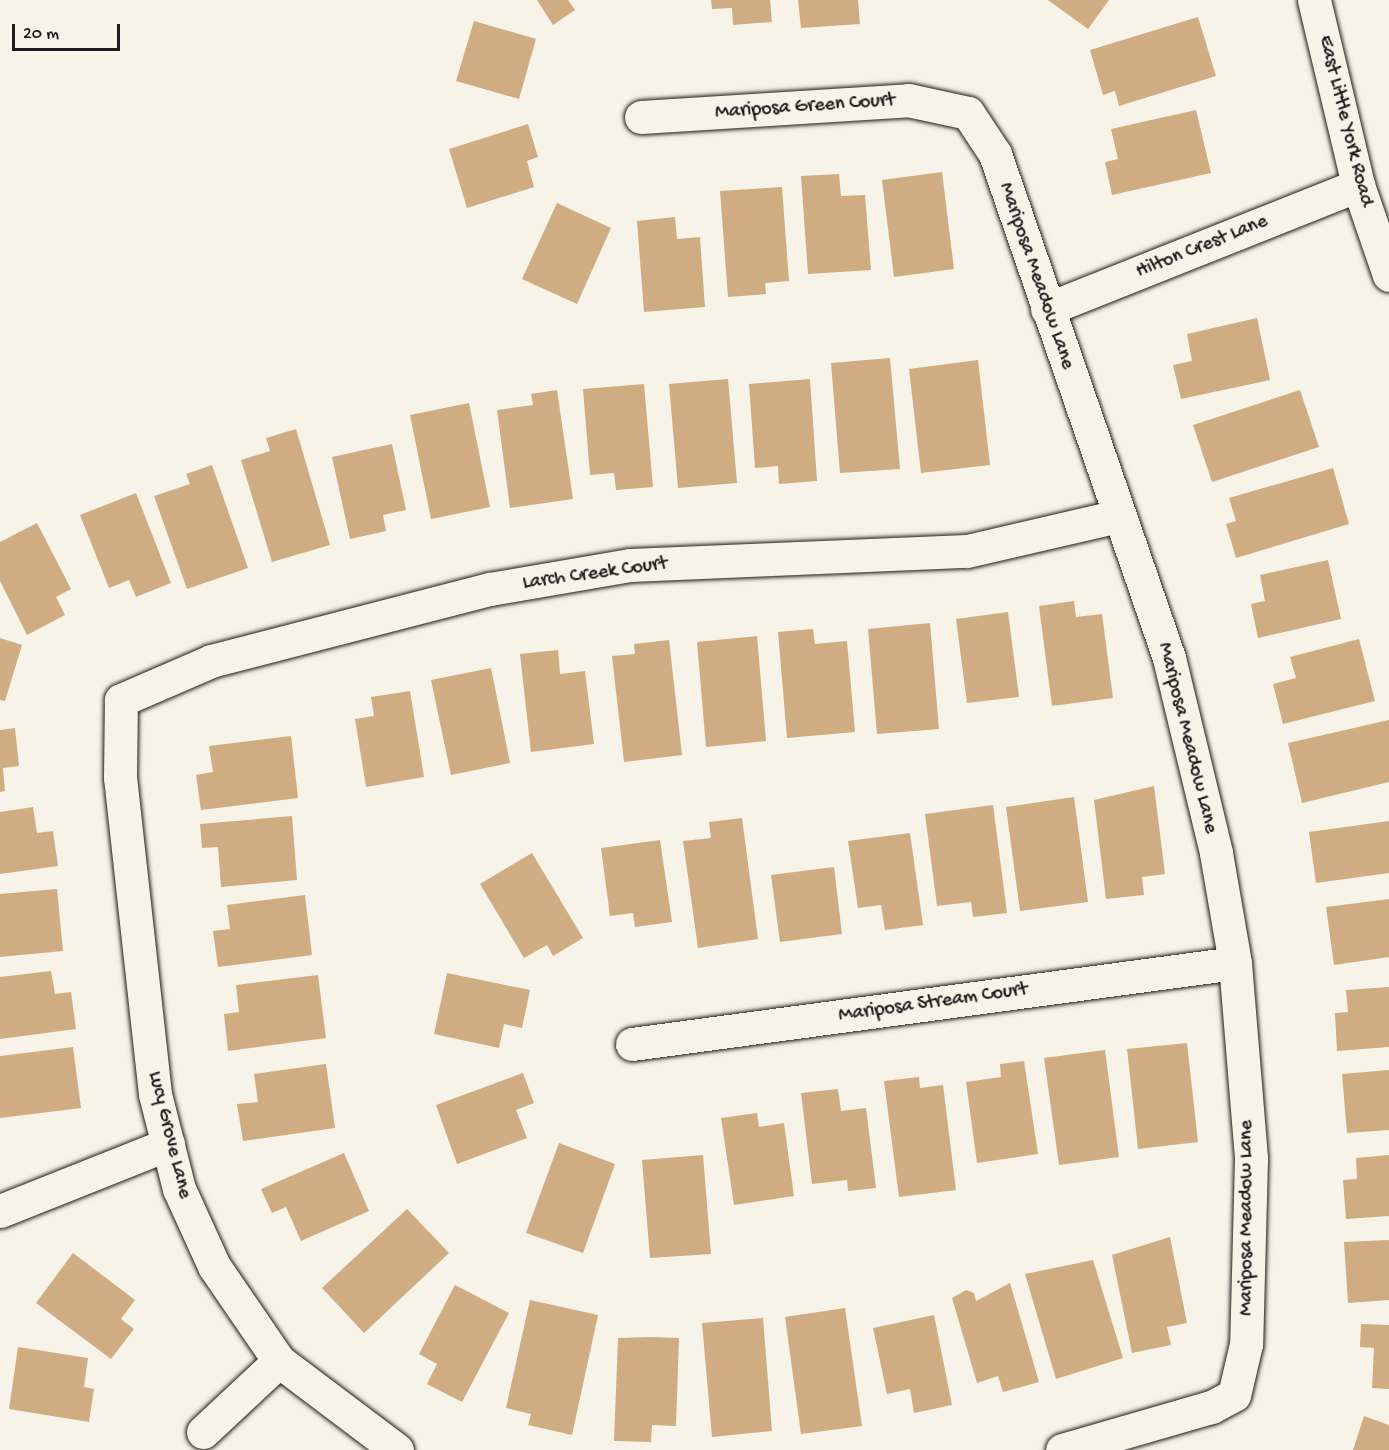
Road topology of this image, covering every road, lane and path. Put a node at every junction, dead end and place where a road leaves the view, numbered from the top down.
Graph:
1 (1314, 0) edge
2 (968, 113) joint
3 (641, 117) dead end
4 (1358, 185) junction
5 (1389, 275) edge
6 (1047, 309) junction
7 (1119, 516) junction
8 (121, 700) joint
9 (1234, 963) junction
10 (632, 1044) dead end
11 (168, 1144) junction
12 (0, 1211) edge
13 (279, 1360) junction
14 (203, 1432) dead end
15 (397, 1450) edge
16 (1062, 1450) edge

1 - 4 street, East Little York Road
2 - 3 street, Mariposa Green Court
2 - 6 street, Mariposa Meadow Lane
4 - 5 street, East Little York Road
4 - 6 street, Hilton Crest Lane
6 - 7 street, Mariposa Meadow Lane
7 - 8 street, Larch Creek Court
7 - 9 street, Mariposa Meadow Lane
8 - 11 street, Lucy Grove Lane
9 - 10 street, Mariposa Stream Court
9 - 16 street, Mariposa Meadow Lane
11 - 12 street
11 - 13 street, Lucy Grove Lane
13 - 14 street
13 - 15 street, Lucy Grove Lane

